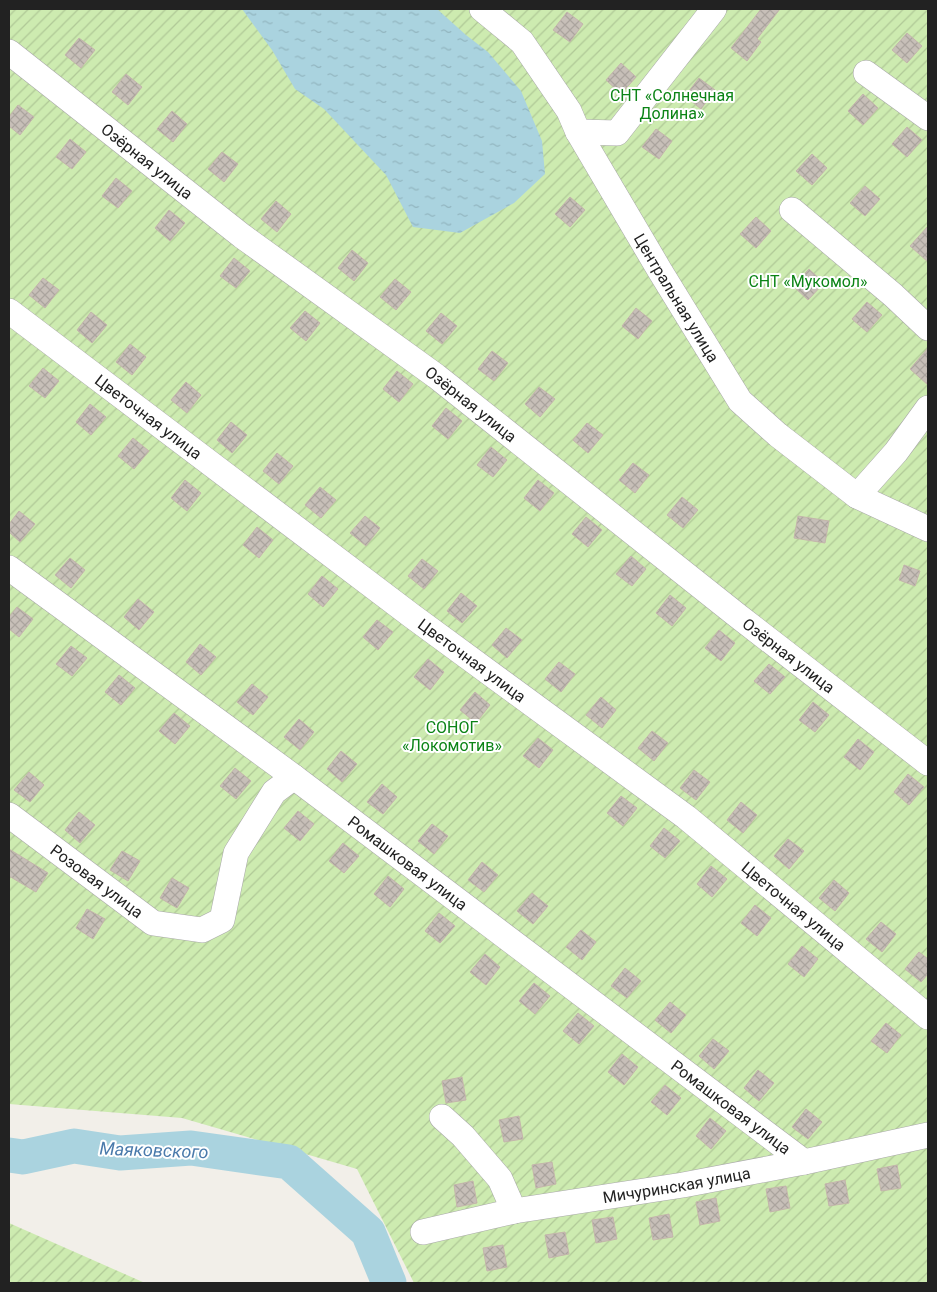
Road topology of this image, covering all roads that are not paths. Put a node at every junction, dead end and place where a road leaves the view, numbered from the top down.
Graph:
1 (482, 9) edge
2 (714, 9) edge
3 (9, 52) edge
4 (866, 73) dead end
5 (928, 118) edge
6 (578, 132) junction
7 (792, 210) dead end
8 (9, 311) edge
9 (928, 328) edge
10 (928, 408) edge
11 (857, 496) junction
12 (928, 529) edge
13 (9, 568) edge
14 (928, 763) edge
15 (294, 777) junction
16 (9, 815) edge
17 (928, 1017) edge
18 (442, 1117) dead end
19 (928, 1135) edge
20 (804, 1162) junction
21 (514, 1211) junction
22 (422, 1232) dead end

1 - 6 street, Центральная улица
2 - 6 street
3 - 14 street, Озёрная улица
4 - 5 street
6 - 11 street, Центральная улица
7 - 9 street
8 - 17 street, Цветочная улица
10 - 11 street
11 - 12 street, Центральная улица
13 - 15 street, Ромашковая улица
15 - 16 street, Розовая улица
15 - 20 street, Ромашковая улица
18 - 21 street
19 - 20 street, Мичуринская улица
20 - 21 street, Мичуринская улица
21 - 22 street, Мичуринская улица

